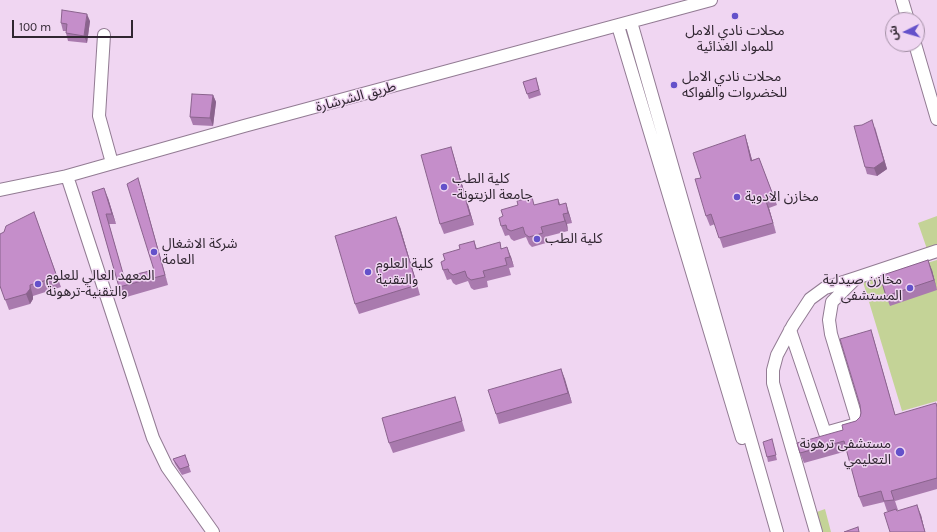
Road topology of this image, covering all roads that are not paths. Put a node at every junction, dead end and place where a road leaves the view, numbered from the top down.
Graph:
1 (711, 0) edge
2 (902, 0) edge
3 (906, 12) edge
4 (632, 22) junction
5 (618, 26) junction
6 (104, 35) dead end
7 (917, 52) edge
8 (937, 119) edge
9 (112, 163) junction
10 (67, 176) junction
11 (0, 190) edge
12 (937, 251) edge
13 (856, 278) junction
14 (790, 330) junction
15 (213, 532) edge
16 (770, 532) edge
17 (777, 532) edge
18 (816, 532) edge

1 - 4 street, طريق الشرشارة
2 - 3 street
4 - 5 street, طريق الشرشارة
4 - 17 street
5 - 9 street, طريق الشرشارة
5 - 16 street
6 - 9 street
7 - 8 street
9 - 10 street, طريق الشرشارة
10 - 11 street, طريق الشرشارة
10 - 15 street
12 - 13 street
13 - 14 street
13 - 14 street
14 - 18 street

